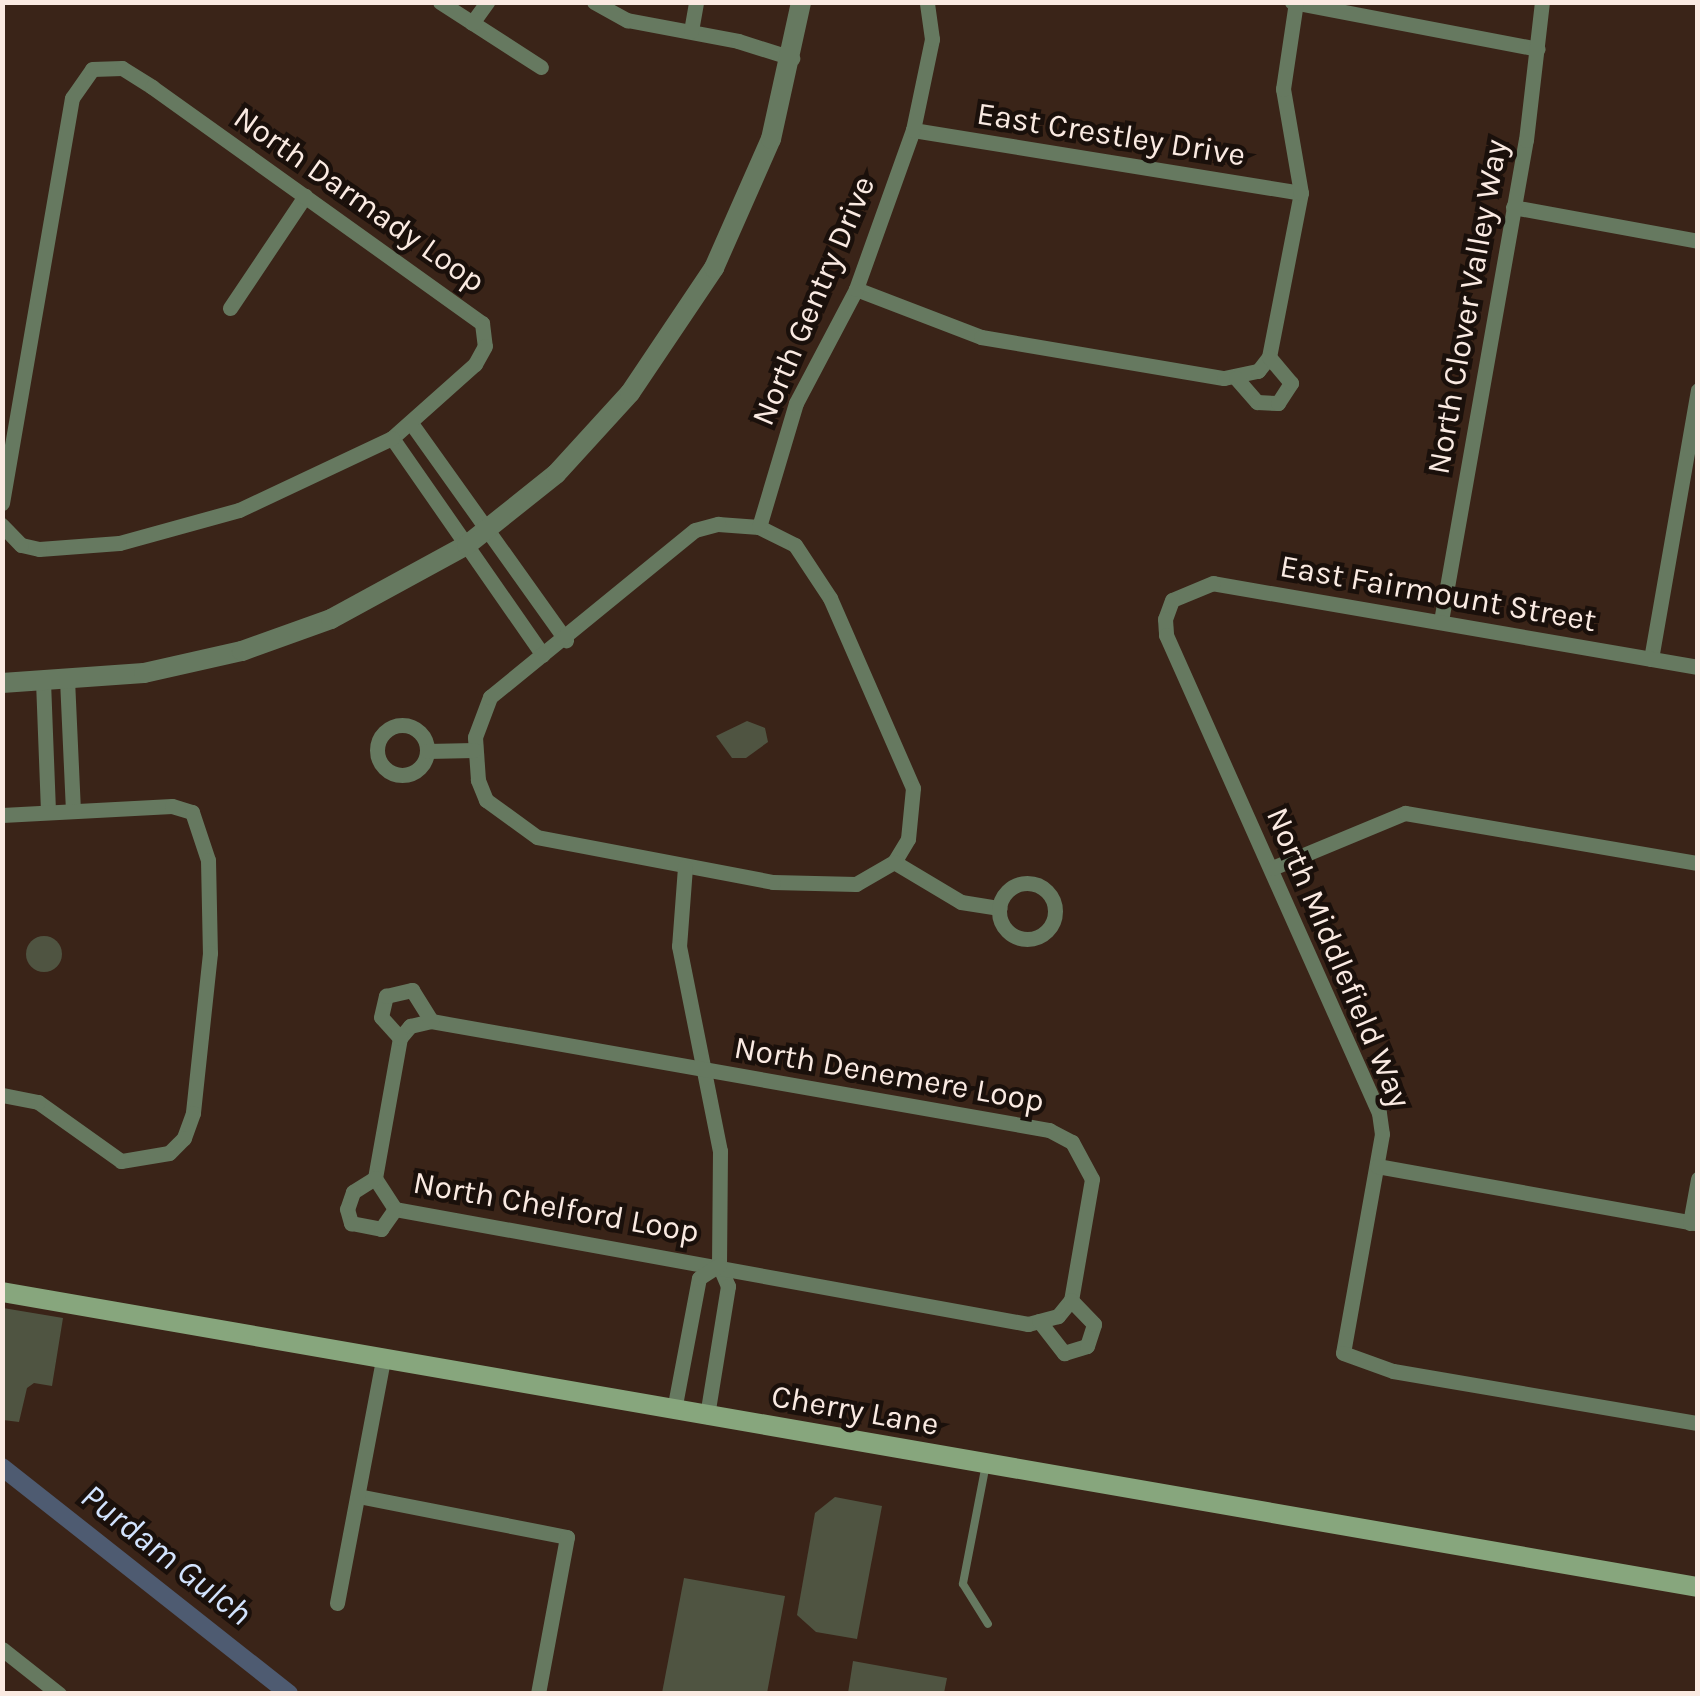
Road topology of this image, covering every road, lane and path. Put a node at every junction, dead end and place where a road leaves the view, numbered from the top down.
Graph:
1 (440, 2) edge
2 (487, 2) edge
3 (594, 2) edge
4 (696, 2) edge
5 (801, 2) edge
6 (927, 2) edge
7 (1542, 2) edge
8 (1294, 3) edge
9 (472, 23) junction
10 (691, 31) junction
11 (1538, 49) junction
12 (792, 58) junction
13 (541, 67) dead end
14 (913, 130) junction
15 (1300, 194) junction
16 (306, 196) junction
17 (1513, 207) junction
18 (1698, 240) edge
19 (856, 289) junction
20 (230, 308) dead end
21 (1269, 357) junction
22 (1236, 378) junction
23 (1698, 390) edge
24 (411, 423) junction
25 (392, 438) junction
26 (1691, 460) edge
27 (2, 504) edge
28 (2, 525) edge
29 (759, 527) junction
30 (486, 530) junction
31 (466, 545) junction
32 (1172, 600) joint
33 (1441, 620) junction
34 (566, 640) junction
35 (543, 655) junction
36 (1651, 659) junction
37 (1698, 667) edge
38 (66, 679) junction
39 (43, 681) junction
40 (2, 683) edge
41 (474, 750) junction
42 (427, 752) dead end
43 (72, 811) junction
44 (48, 812) junction
45 (2, 814) edge
46 (894, 862) junction
47 (1698, 864) edge
48 (686, 867) junction
49 (1272, 868) junction
50 (1000, 908) dead end
51 (431, 1021) junction
52 (400, 1038) junction
53 (703, 1070) junction
54 (2, 1095) edge
55 (1377, 1166) junction
56 (376, 1178) junction
57 (1698, 1179) edge
58 (396, 1209) junction
59 (1694, 1224) edge
60 (719, 1265) junction
61 (2, 1292) edge
62 (1071, 1300) junction
63 (1040, 1321) junction
64 (383, 1360) junction
65 (674, 1410) junction
66 (707, 1416) junction
67 (1698, 1423) edge
68 (986, 1464) junction
69 (358, 1496) junction
70 (1698, 1587) edge
71 (338, 1603) dead end
72 (988, 1624) dead end
73 (2, 1648) edge
74 (59, 1694) edge
75 (538, 1694) edge

1 - 9 street
2 - 9 street
3 - 10 street
4 - 10 street
5 - 12 street
6 - 14 street, North Gentry Drive
7 - 11 street, North Clover Valley Way
8 - 11 street
8 - 15 street
9 - 13 street
10 - 12 street
11 - 17 street, North Clover Valley Way
12 - 30 street
14 - 15 street, East Crestley Drive
14 - 19 street, North Gentry Drive
15 - 21 street
16 - 20 street
16 - 24 street, North Darmady Loop
16 - 27 street, North Darmady Loop
17 - 18 street
17 - 33 street, North Clover Valley Way
19 - 22 street
19 - 29 street, North Gentry Drive
21 - 22 street
21 - 22 street
23 - 26 street
24 - 25 street, North Darmady Loop
24 - 30 street
25 - 28 street, North Darmady Loop
25 - 31 street
26 - 36 street
29 - 34 street
29 - 46 street
30 - 31 street
30 - 34 street
31 - 35 street
31 - 38 street
32 - 33 street, East Fairmount Street
32 - 49 street, North Middlefield Way
33 - 36 street, East Fairmount Street
34 - 35 street
35 - 41 street
36 - 37 street, East Fairmount Street
38 - 39 street
38 - 43 street
39 - 40 street
39 - 44 street
41 - 42 street
41 - 48 street
43 - 44 street
43 - 54 street
44 - 45 street
46 - 48 street
46 - 50 street
47 - 49 street
48 - 53 street
49 - 55 street, North Middlefield Way
51 - 52 street
51 - 52 street
51 - 53 street
52 - 56 street, North Chelford Loop
53 - 60 street
53 - 62 street, North Denemere Loop
55 - 59 street
55 - 67 street, North Middlefield Way
56 - 58 street, North Chelford Loop
56 - 58 street
57 - 59 street
58 - 60 street, North Chelford Loop
60 - 63 street
60 - 65 street
60 - 66 street
61 - 64 main road, Cherry Lane
62 - 63 street
62 - 63 street
64 - 65 main road, Cherry Lane
64 - 69 street
65 - 66 main road, Cherry Lane
66 - 68 main road, Cherry Lane
68 - 70 main road, Cherry Lane
68 - 72 lane
69 - 71 street
69 - 75 street
73 - 74 street

